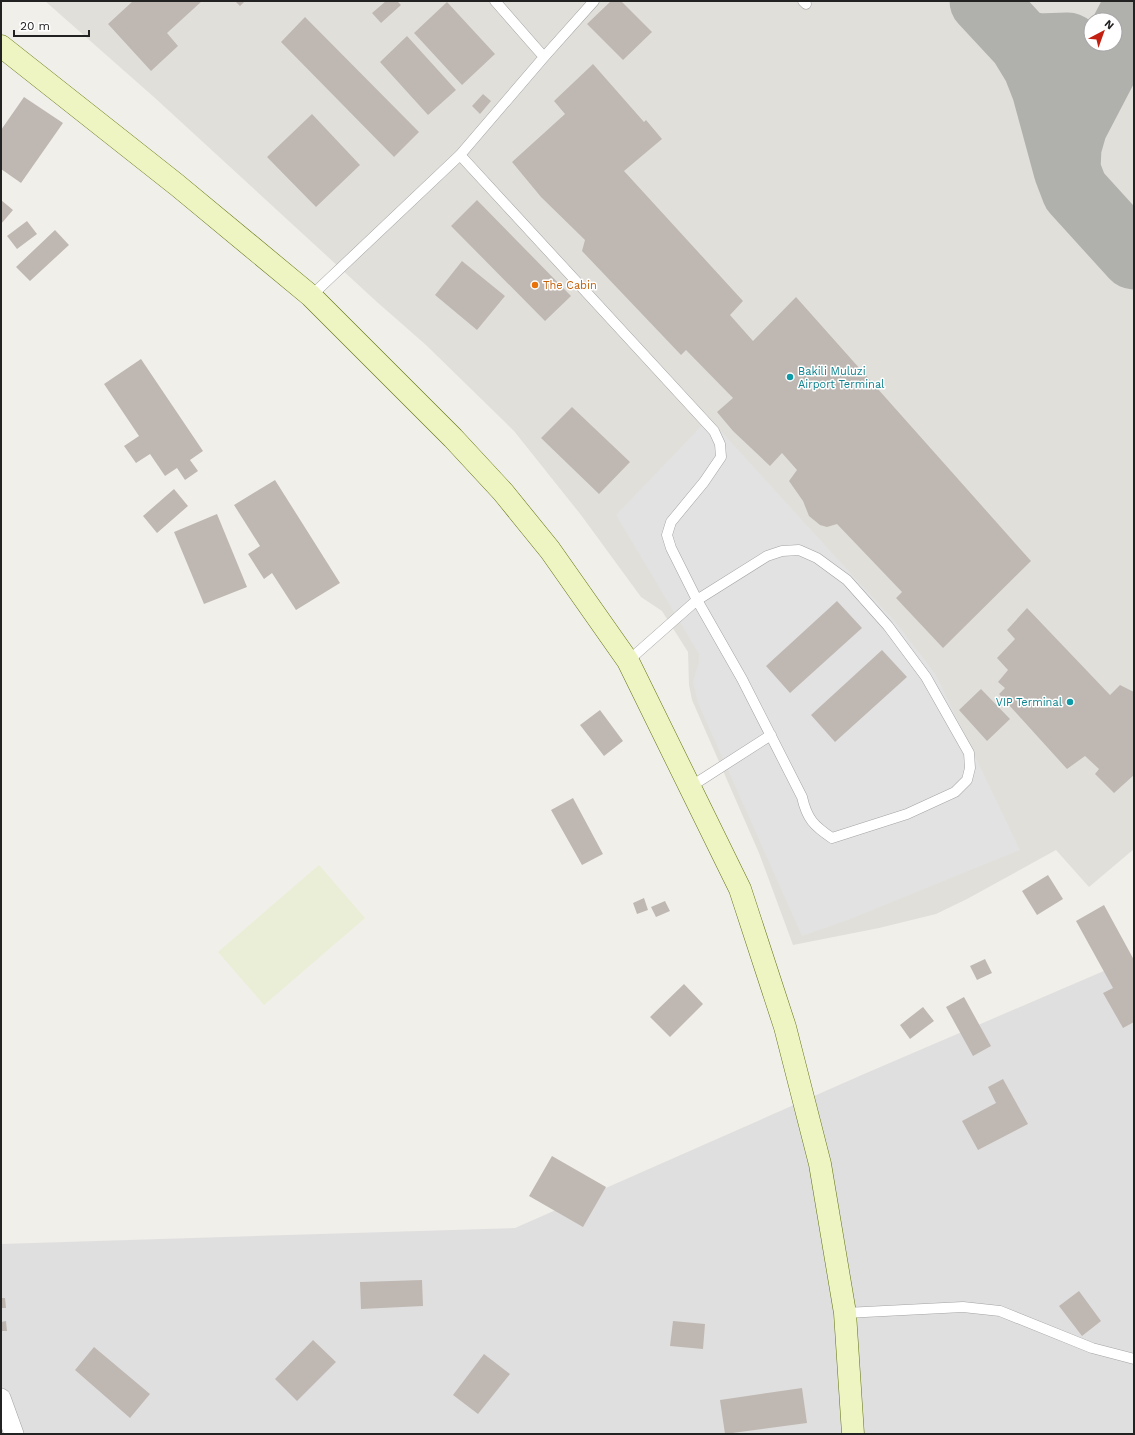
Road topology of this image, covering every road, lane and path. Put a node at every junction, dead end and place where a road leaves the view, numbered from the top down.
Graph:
1 (495, 1) edge
2 (594, 1) edge
3 (1, 46) edge
4 (544, 57) junction
5 (460, 155) junction
6 (311, 296) junction
7 (697, 600) junction
8 (628, 661) junction
9 (771, 736) junction
10 (690, 787) junction
11 (845, 1313) junction
12 (1134, 1358) edge
13 (1, 1398) edge
14 (14, 1434) edge
15 (853, 1434) edge

1 - 4 lane
2 - 4 lane
3 - 6 main road
4 - 5 lane
5 - 6 lane
5 - 7 lane
6 - 8 main road
7 - 8 lane
7 - 9 lane
7 - 9 lane
8 - 10 main road
9 - 10 lane
10 - 11 main road
11 - 12 lane
11 - 15 main road
13 - 14 street

